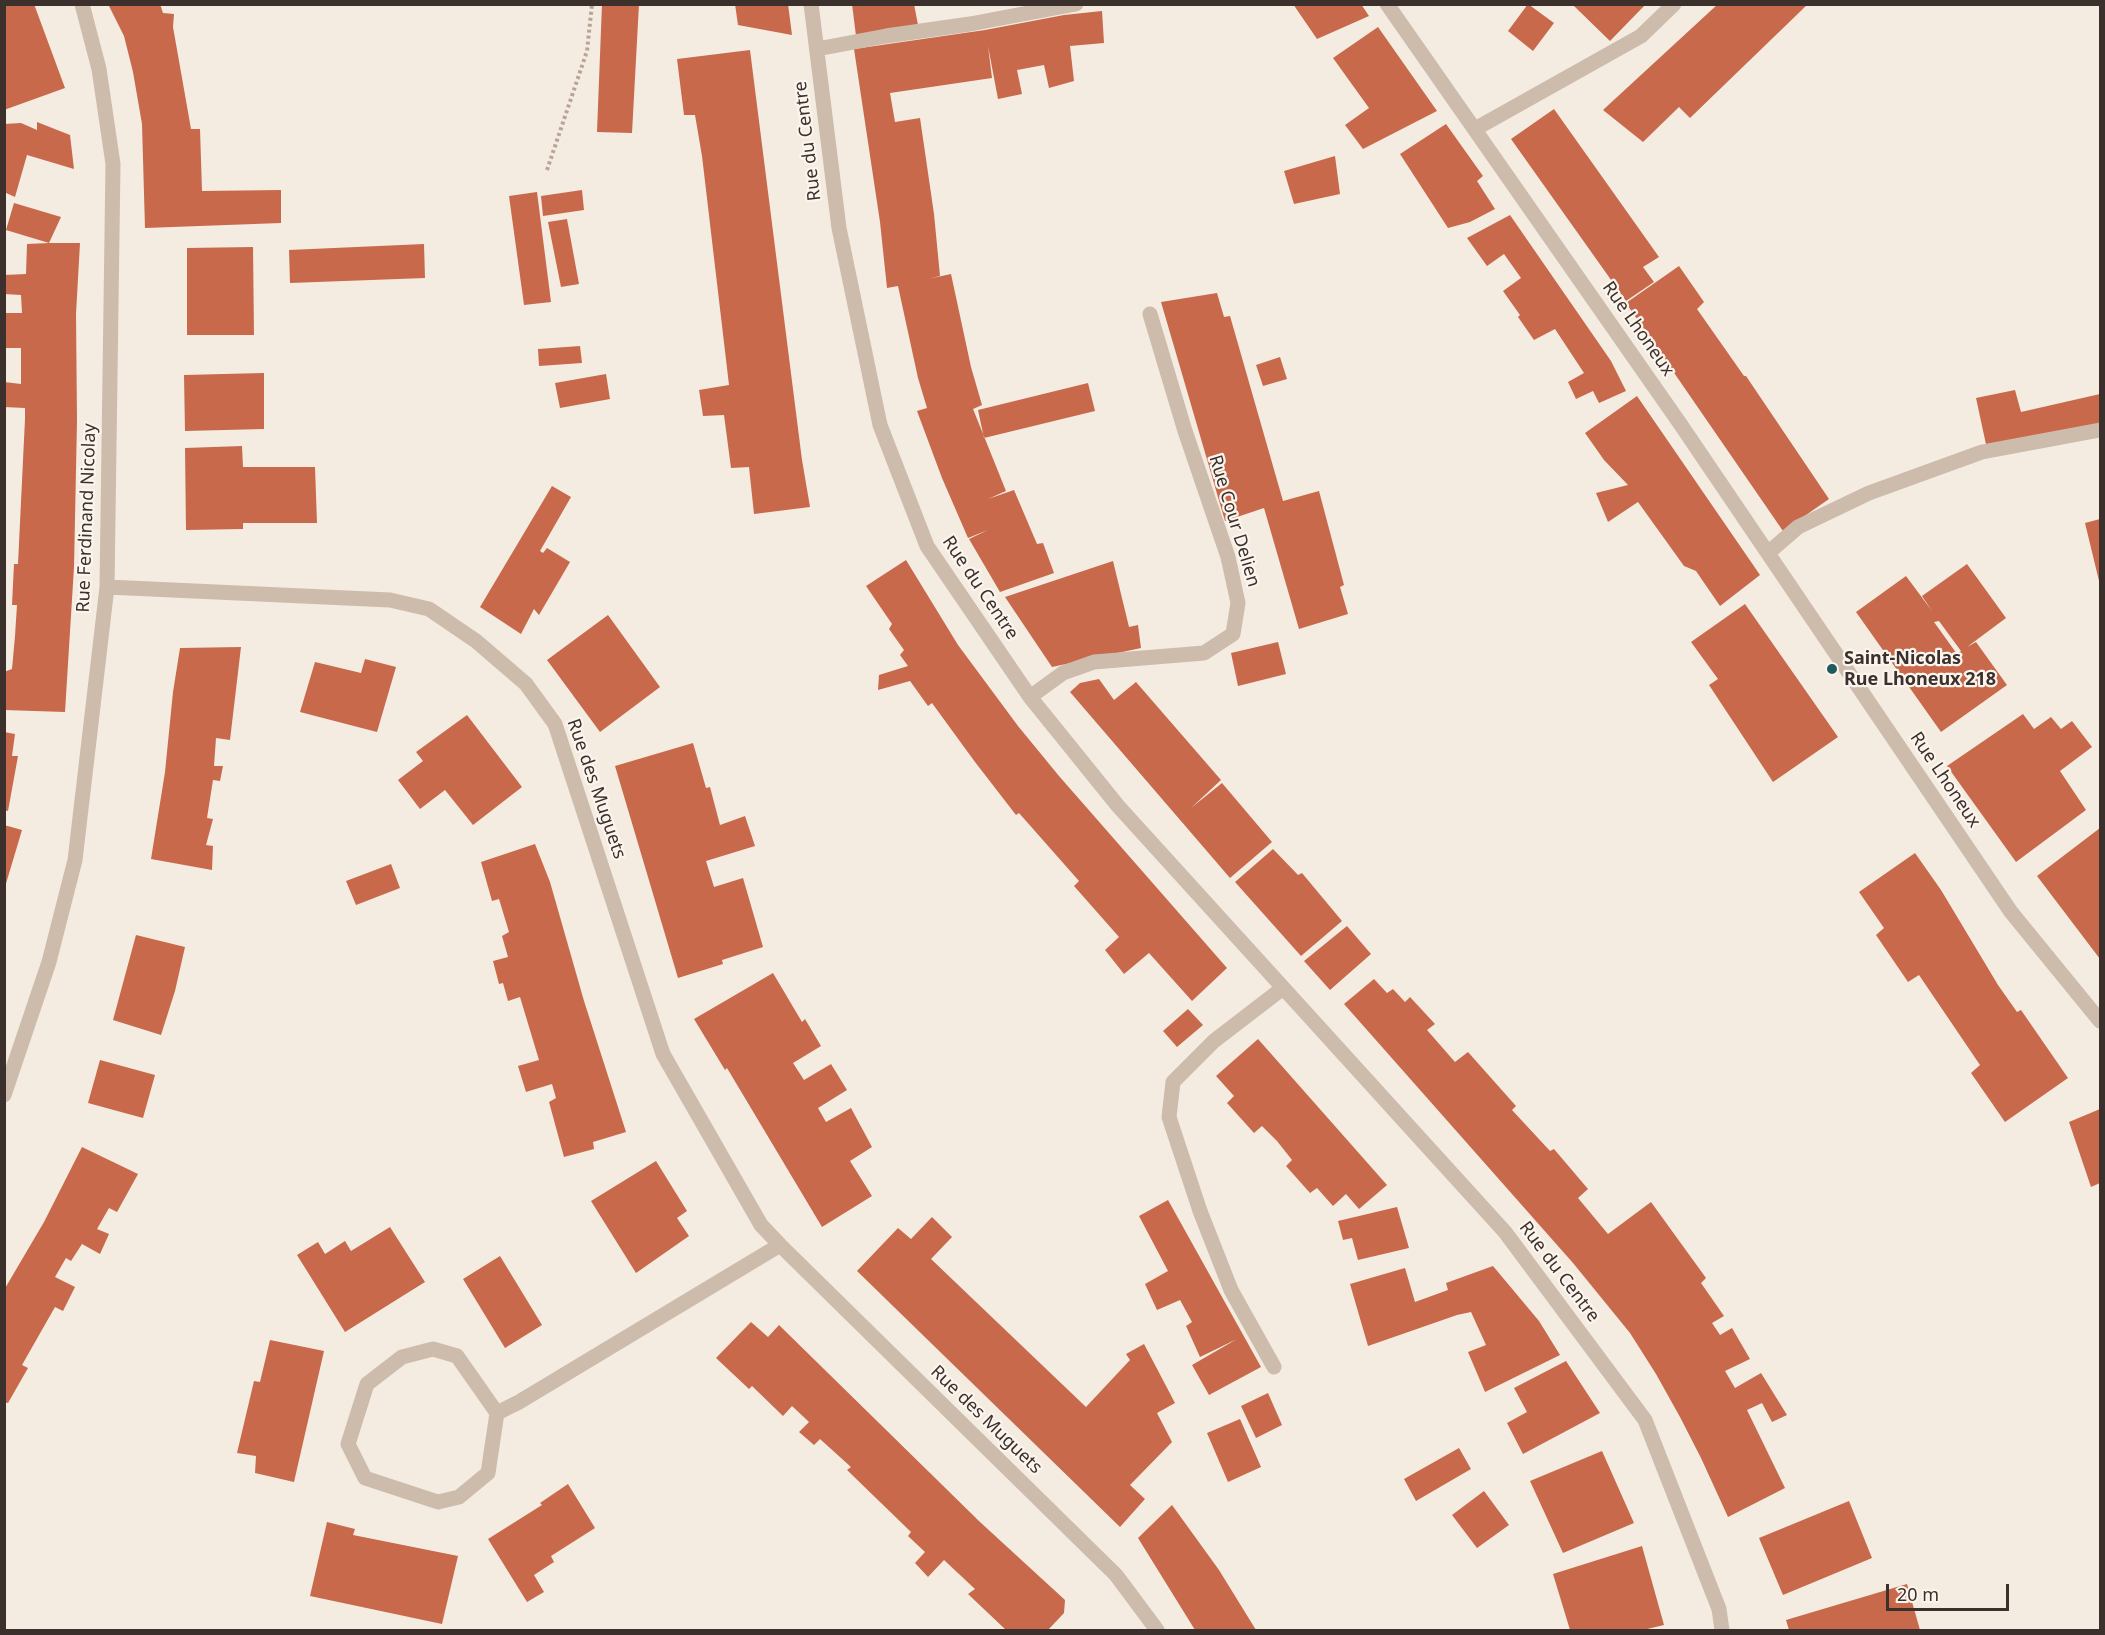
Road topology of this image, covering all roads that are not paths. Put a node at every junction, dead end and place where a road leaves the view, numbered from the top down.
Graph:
1 (81, 4) edge
2 (812, 4) edge
3 (1076, 4) edge
4 (1387, 4) edge
5 (1674, 4) edge
6 (817, 49) junction
7 (1474, 129) junction
8 (1150, 314) dead end
9 (2100, 430) edge
10 (1768, 553) junction
11 (107, 587) junction
12 (1030, 697) junction
13 (1283, 988) junction
14 (2100, 1020) edge
15 (4, 1095) edge
16 (780, 1245) junction
17 (1274, 1366) dead end
18 (497, 1413) junction
19 (1157, 1630) edge
20 (1722, 1630) edge

1 - 11 street, Rue Ferdinand Nicolay
2 - 6 street, Rue du Centre
3 - 6 street
4 - 7 street, Rue Lhoneux
5 - 7 street
6 - 12 street, Rue du Centre
7 - 10 street, Rue Lhoneux
8 - 12 street, Rue Cour Delien
9 - 10 street
10 - 14 street, Rue Lhoneux
11 - 15 street, Rue Ferdinand Nicolay
11 - 16 street, Rue des Muguets
12 - 13 street, Rue du Centre
13 - 17 street
13 - 20 street, Rue du Centre
16 - 18 street
16 - 19 street, Rue des Muguets
18 - 18 street

